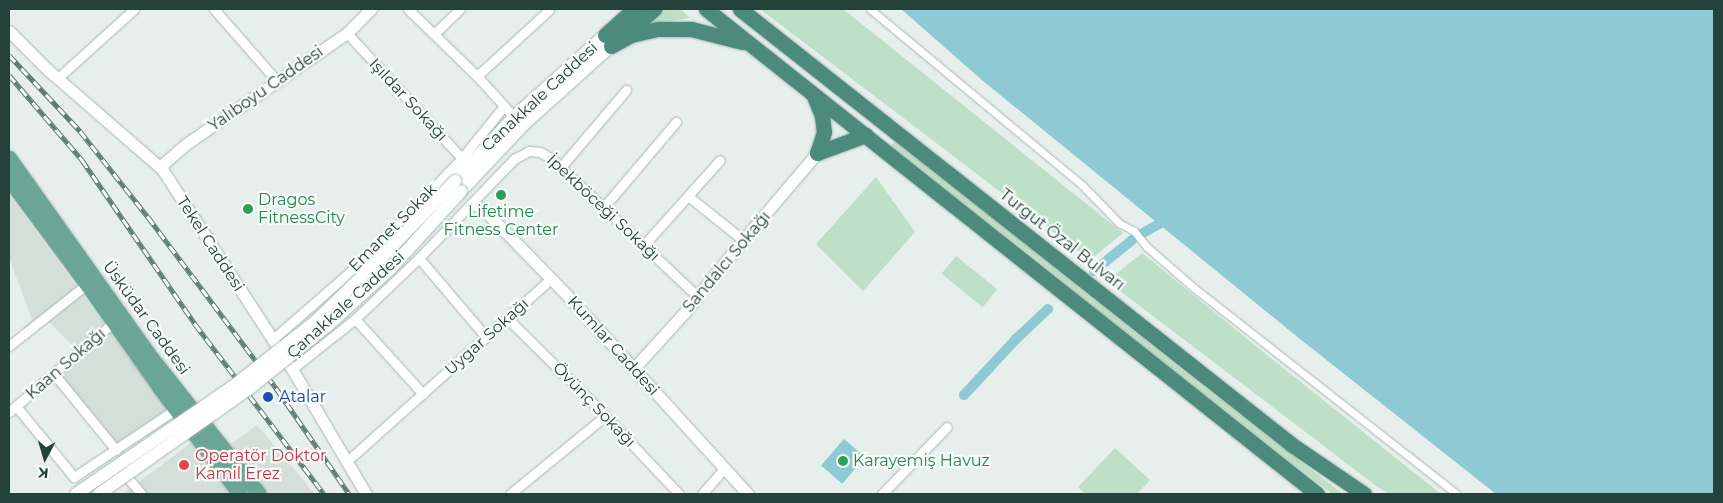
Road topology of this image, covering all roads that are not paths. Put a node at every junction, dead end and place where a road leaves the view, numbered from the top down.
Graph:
1 (134, 9) edge
2 (214, 9) edge
3 (371, 9) edge
4 (408, 9) edge
5 (460, 9) edge
6 (618, 9) edge
7 (634, 9) edge
8 (654, 9) edge
9 (706, 9) edge
10 (740, 9) edge
11 (870, 9) edge
12 (549, 10) dead end
13 (9, 31) edge
14 (347, 33) junction
15 (434, 34) junction
16 (608, 41) junction
17 (752, 46) junction
18 (477, 76) junction
19 (58, 78) junction
20 (278, 82) junction
21 (626, 90) dead end
22 (810, 91) junction
23 (504, 106) junction
24 (514, 117) junction
25 (676, 122) dead end
26 (866, 135) junction
27 (817, 153) junction
28 (9, 158) edge
29 (720, 160) dead end
30 (465, 162) junction
31 (561, 167) junction
32 (162, 169) junction
33 (9, 179) edge
34 (458, 186) junction
35 (688, 196) junction
36 (473, 203) junction
37 (603, 208) junction
38 (743, 240) junction
39 (643, 246) junction
40 (419, 258) junction
41 (551, 279) junction
42 (87, 284) junction
43 (698, 296) junction
44 (507, 318) junction
45 (118, 319) junction
46 (355, 319) junction
47 (486, 337) junction
48 (272, 340) junction
49 (9, 346) edge
50 (634, 368) junction
51 (292, 369) junction
52 (54, 374) junction
53 (422, 394) junction
54 (181, 406) junction
55 (13, 409) edge
56 (605, 416) junction
57 (947, 427) dead end
58 (112, 452) junction
59 (346, 462) junction
60 (724, 469) junction
61 (76, 494) edge
62 (99, 494) edge
63 (141, 494) edge
64 (240, 494) edge
65 (259, 494) edge
66 (366, 494) edge
67 (510, 494) edge
68 (679, 494) edge
69 (702, 494) edge
70 (748, 494) edge
71 (882, 494) edge
72 (1317, 494) edge
73 (1364, 494) edge
74 (1457, 494) edge

1 - 19 street
2 - 20 street
3 - 14 street, Yalıboyu Caddesi
4 - 15 street
5 - 15 street
6 - 16 highway
7 - 16 highway
8 - 16 highway
9 - 17 highway
10 - 73 highway, Turgut Özal Bulvarı
11 - 74 street
12 - 18 street
13 - 19 street, Tekel Caddesi
14 - 20 street, Yalıboyu Caddesi
14 - 30 street, Işıldar Sokağı
15 - 18 street
16 - 17 highway
16 - 24 main road, Canakkale Caddesi
16 - 34 main road, Çanakkale Caddesi
17 - 22 highway
18 - 23 street
19 - 32 street, Tekel Caddesi
20 - 32 street, Yalıboyu Caddesi
21 - 31 street
22 - 26 highway
22 - 27 highway
23 - 24 street
23 - 30 street, Emanet Sokak
24 - 30 main road, Canakkale Caddesi
25 - 37 street
26 - 27 highway
26 - 72 highway
27 - 38 street, Sandalcı Sokağı
28 - 45 main road, Üsküdar Caddesi
29 - 35 street
30 - 34 main road, Canakkale Caddesi
30 - 48 street, Emanet Sokak
31 - 36 street, İpekböceği Sokağı
31 - 37 street, İpekböceği Sokağı
32 - 48 street, Tekel Caddesi
33 - 42 main road, Üsküdar Caddesi
34 - 61 main road, Çanakkale Caddesi, bridge
34 - 62 main road, Çanakkale Caddesi, bridge
35 - 38 street
35 - 39 street
36 - 40 street, İpekböceği Sokağı
36 - 41 street, Kumlar Caddesi
37 - 39 street, İpekböceği Sokağı
38 - 43 street, Sandalcı Sokağı
39 - 43 street, İpekböceği Sokağı
40 - 46 street, İpekböceği Sokağı
40 - 47 street
41 - 44 street, Uygar Sokağı
41 - 50 street, Kumlar Caddesi
42 - 45 main road, Üsküdar Caddesi
42 - 49 street
43 - 50 street, Sandalcı Sokağı
44 - 47 street, Uygar Sokağı
44 - 56 street, Övünç Sokağı
45 - 52 street, Kaan Sokağı
45 - 54 main road, Üsküdar Caddesi
46 - 51 street, İpekböceği Sokağı
46 - 53 street
47 - 53 street, Uygar Sokağı
48 - 51 street, Tekel Caddesi
50 - 60 street, Kumlar Caddesi
51 - 59 street, Tekel Caddesi
52 - 55 street, Kaan Sokağı
52 - 58 street
53 - 59 street, Uygar Sokağı
54 - 58 street
54 - 64 main road, Üsküdar Caddesi
54 - 65 main road, Üsküdar Caddesi
55 - 58 street
56 - 67 street
56 - 68 street, Övünç Sokağı
57 - 71 street
58 - 63 street
59 - 66 street, Tekel Caddesi
60 - 69 street
60 - 70 street, Kumlar Caddesi

